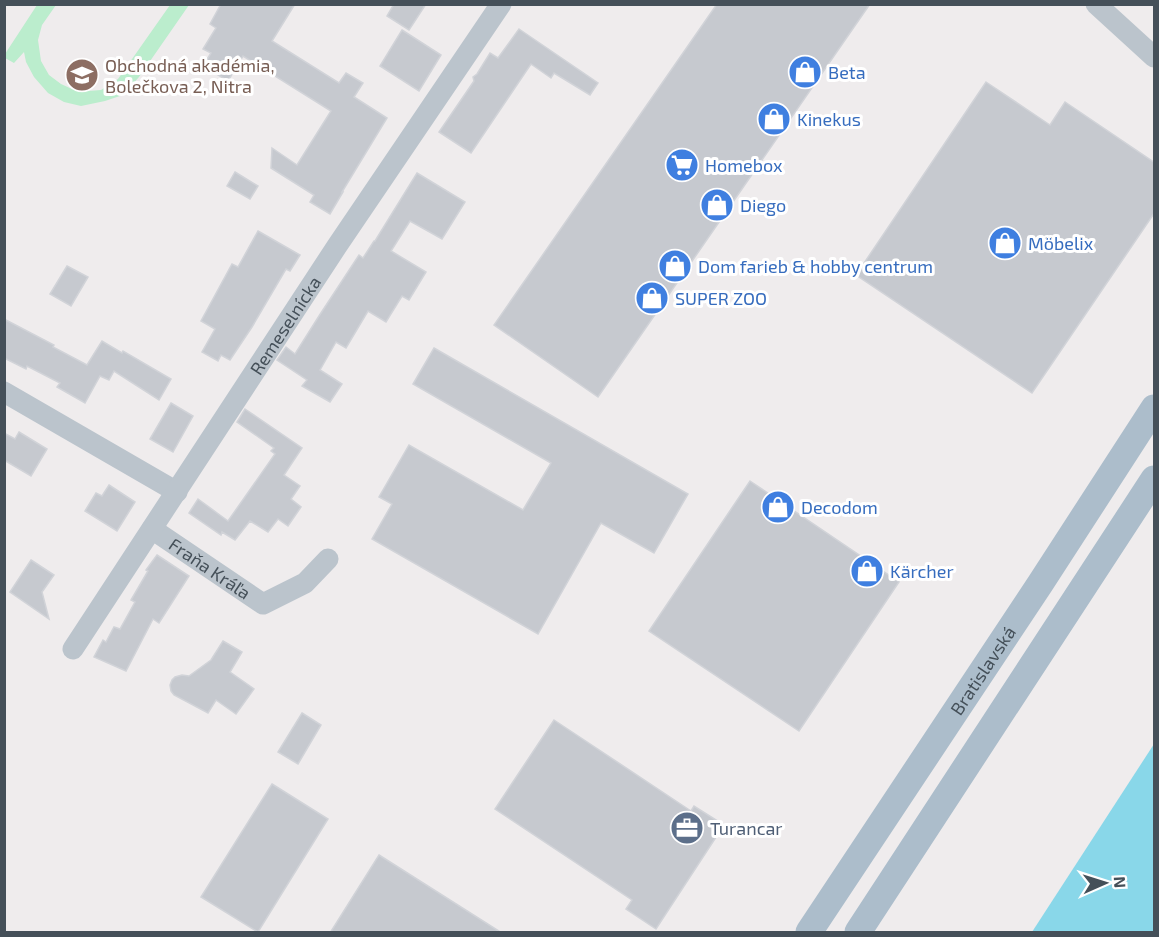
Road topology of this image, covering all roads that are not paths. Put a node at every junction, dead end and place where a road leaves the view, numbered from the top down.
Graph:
1 (501, 4) edge
2 (1096, 4) edge
3 (1155, 57) edge
4 (4, 392) edge
5 (1155, 408) edge
6 (1108, 478) junction
7 (1148, 490) edge
8 (177, 492) junction
9 (152, 529) junction
10 (328, 559) dead end
11 (73, 649) dead end
12 (872, 838) junction
13 (905, 861) junction
14 (809, 933) edge
15 (858, 933) edge

1 - 8 street, Remeselnícka
2 - 3 street
4 - 8 street
5 - 6 main road, Bratislavská
6 - 7 main road
6 - 12 main road, Bratislavská
7 - 13 main road
8 - 9 street, Remeselnícka
9 - 10 street, Fraňa Kráľa
9 - 11 street, Remeselnícka
12 - 13 main road
12 - 14 main road, Bratislavská
13 - 15 main road

